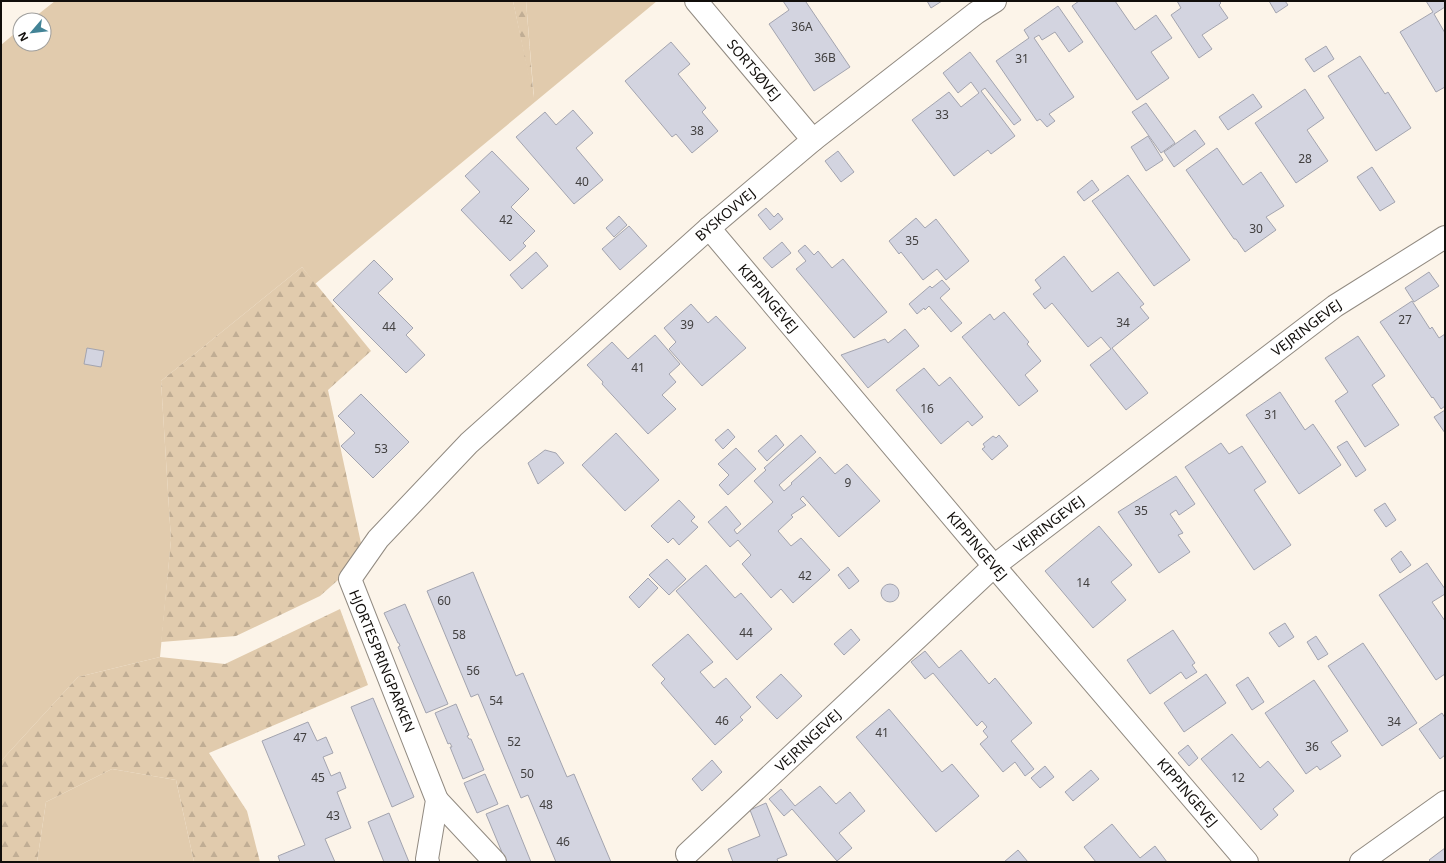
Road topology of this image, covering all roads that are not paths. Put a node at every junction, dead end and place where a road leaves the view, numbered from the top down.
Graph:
1 (696, 1) edge
2 (994, 1) edge
3 (812, 140) junction
4 (708, 228) junction
5 (1445, 237) edge
6 (469, 443) joint
7 (994, 566) junction
8 (437, 800) junction
9 (1445, 802) edge
10 (687, 854) dead end
11 (428, 862) edge
12 (495, 862) edge
13 (1247, 862) edge
14 (1361, 862) edge

1 - 3 street, SORTSØVEJ
2 - 3 street, BYSKOVVEJ
3 - 4 street, BYSKOVVEJ
4 - 6 street, BYSKOVVEJ
4 - 7 street, KIPPINGEVEJ
5 - 7 street, VEJRINGEVEJ
6 - 8 street, HJORTESPRINGPARKEN
7 - 10 street, VEJRINGEVEJ
7 - 13 street, KIPPINGEVEJ
8 - 11 street
8 - 12 street, HJORTESPRINGPARKEN
9 - 14 street

